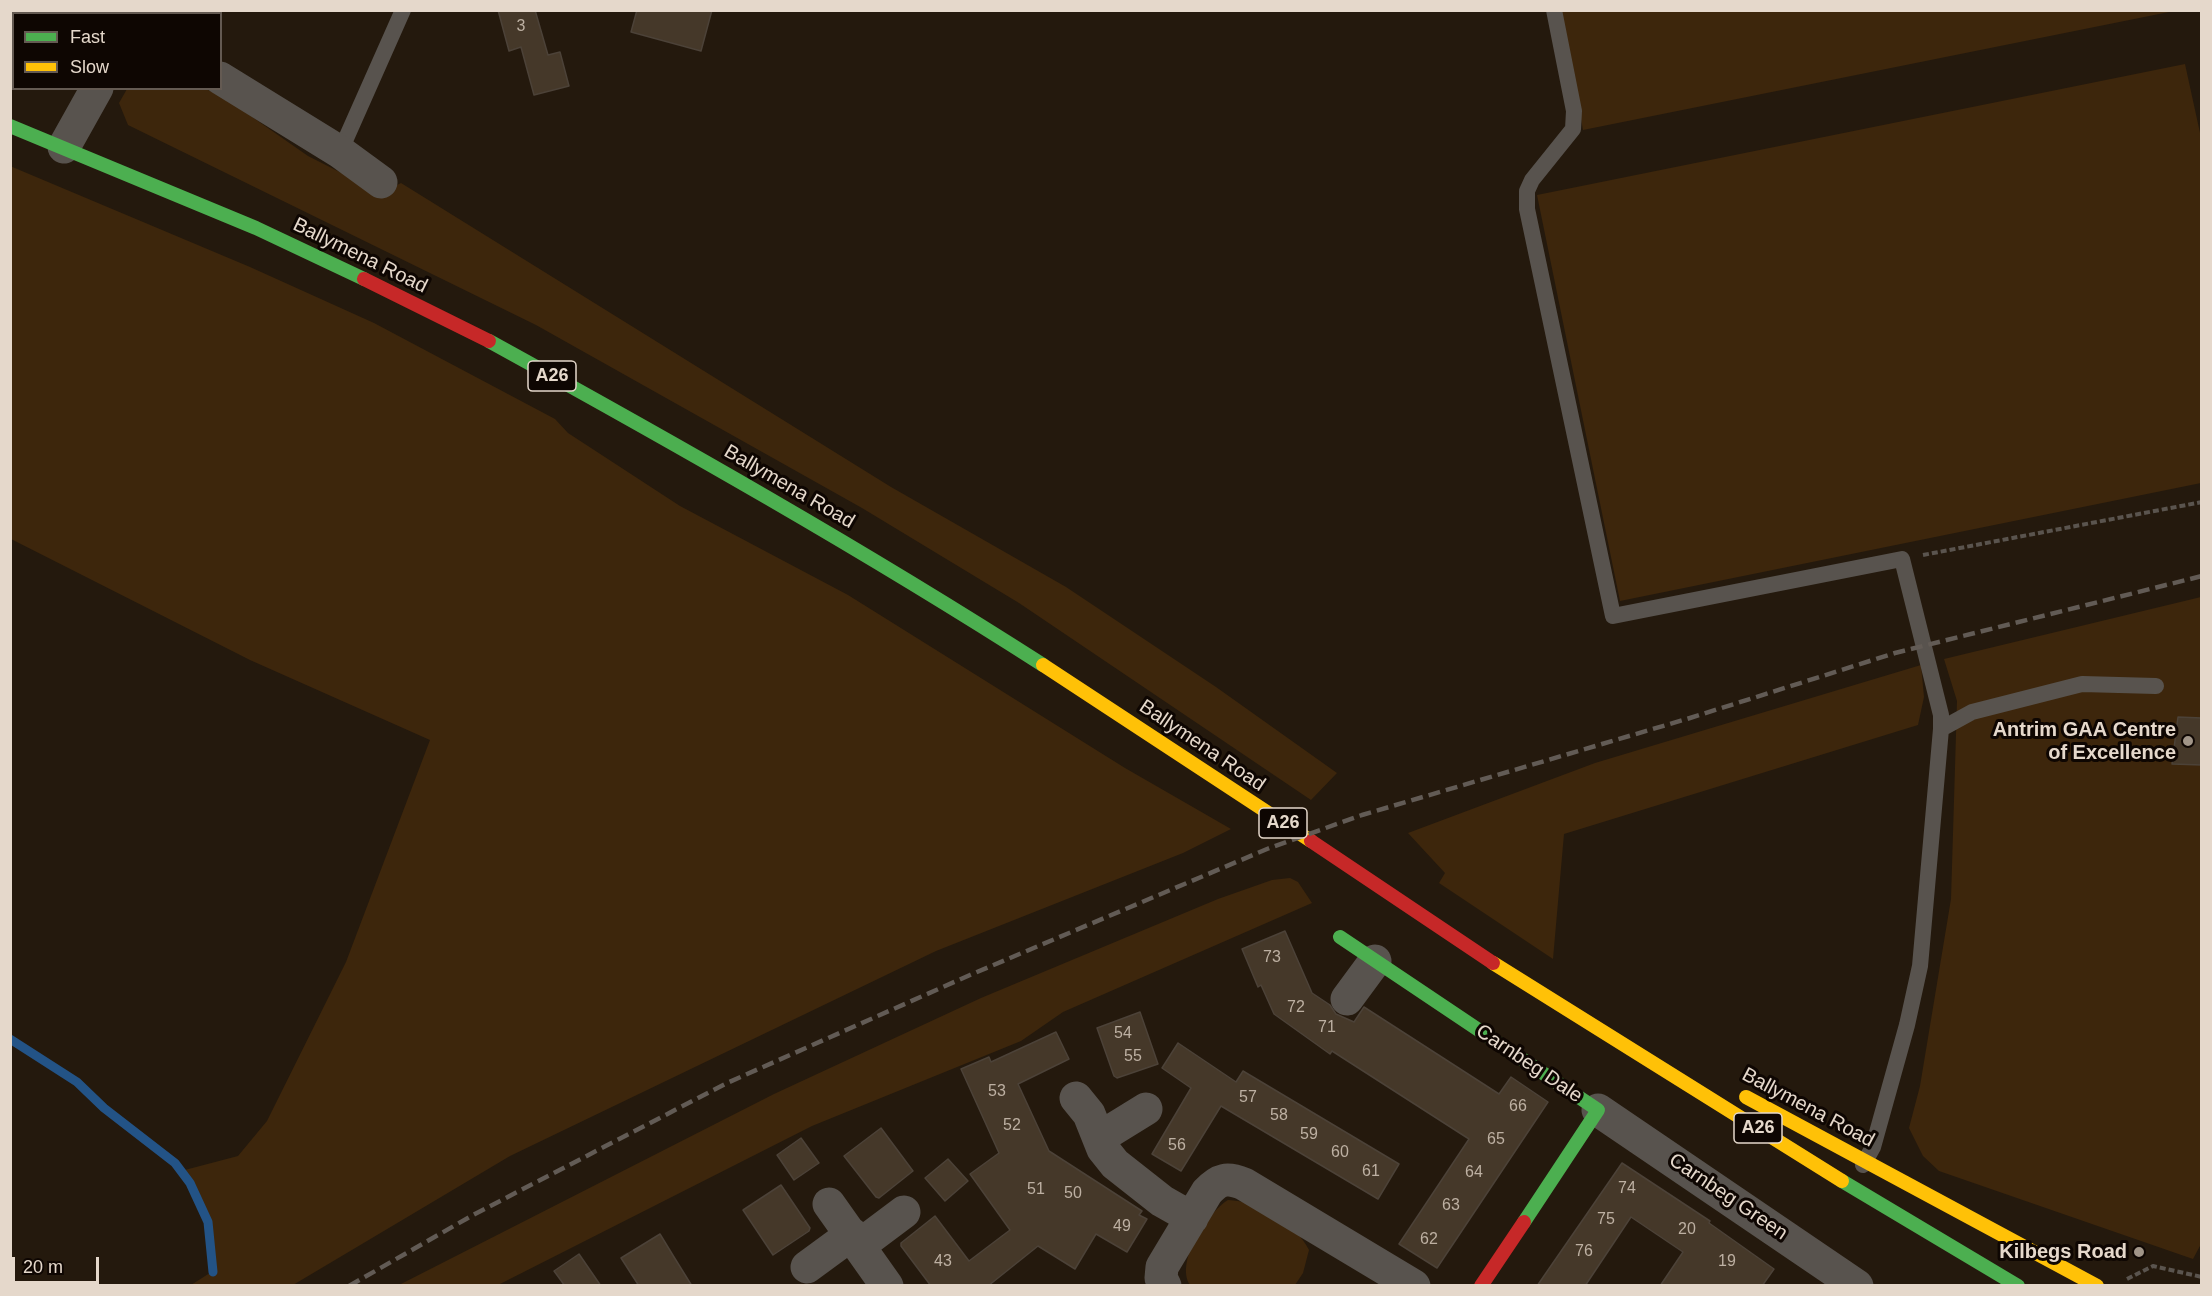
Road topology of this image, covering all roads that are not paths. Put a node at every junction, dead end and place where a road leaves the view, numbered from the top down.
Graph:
1 (403, 10) edge
2 (1554, 10) edge
3 (222, 79) edge
4 (96, 90) edge
5 (10, 126) edge
6 (64, 147) junction
7 (340, 152) junction
8 (381, 182) dead end
9 (2156, 686) dead end
10 (1941, 729) junction
11 (1340, 937) dead end
12 (1375, 961) junction
13 (1501, 968) junction
14 (1347, 999) dead end
15 (1676, 1060) dead end
16 (1728, 1088) dead end
17 (1076, 1098) dead end
18 (1146, 1108) dead end
19 (1598, 1110) junction
20 (1099, 1138) junction
21 (1866, 1161) junction
22 (1850, 1185) junction
23 (830, 1204) dead end
24 (904, 1212) dead end
25 (1192, 1218) junction
26 (856, 1239) junction
27 (807, 1267) dead end
28 (887, 1286) edge
29 (1165, 1286) edge
30 (1414, 1286) edge
31 (1481, 1286) edge
32 (1857, 1286) edge
33 (2018, 1286) edge
34 (2097, 1286) edge

1 - 7 lane
2 - 10 lane
3 - 7 street
4 - 6 street
5 - 6 main road, Ballymena Road / A26
6 - 13 main road, Ballymena Road / A26
7 - 8 street
9 - 10 lane
10 - 21 lane
11 - 12 main road, Carnbeg Dale
12 - 14 street
12 - 19 main road, Carnbeg Dale
13 - 15 main road, Ballymena Road / A26
13 - 22 main road, Ballymena Road / A26
16 - 21 main road, Ballymena Road / A26
17 - 20 street
18 - 20 street
19 - 31 main road, Carnbeg Dale
19 - 32 street, Carnbeg Green
20 - 25 street
21 - 22 lane
21 - 34 main road, Ballymena Road / A26
22 - 33 main road, Ballymena Road / A26
23 - 26 street
24 - 26 street
25 - 29 street
25 - 30 street
26 - 27 street
26 - 28 street

